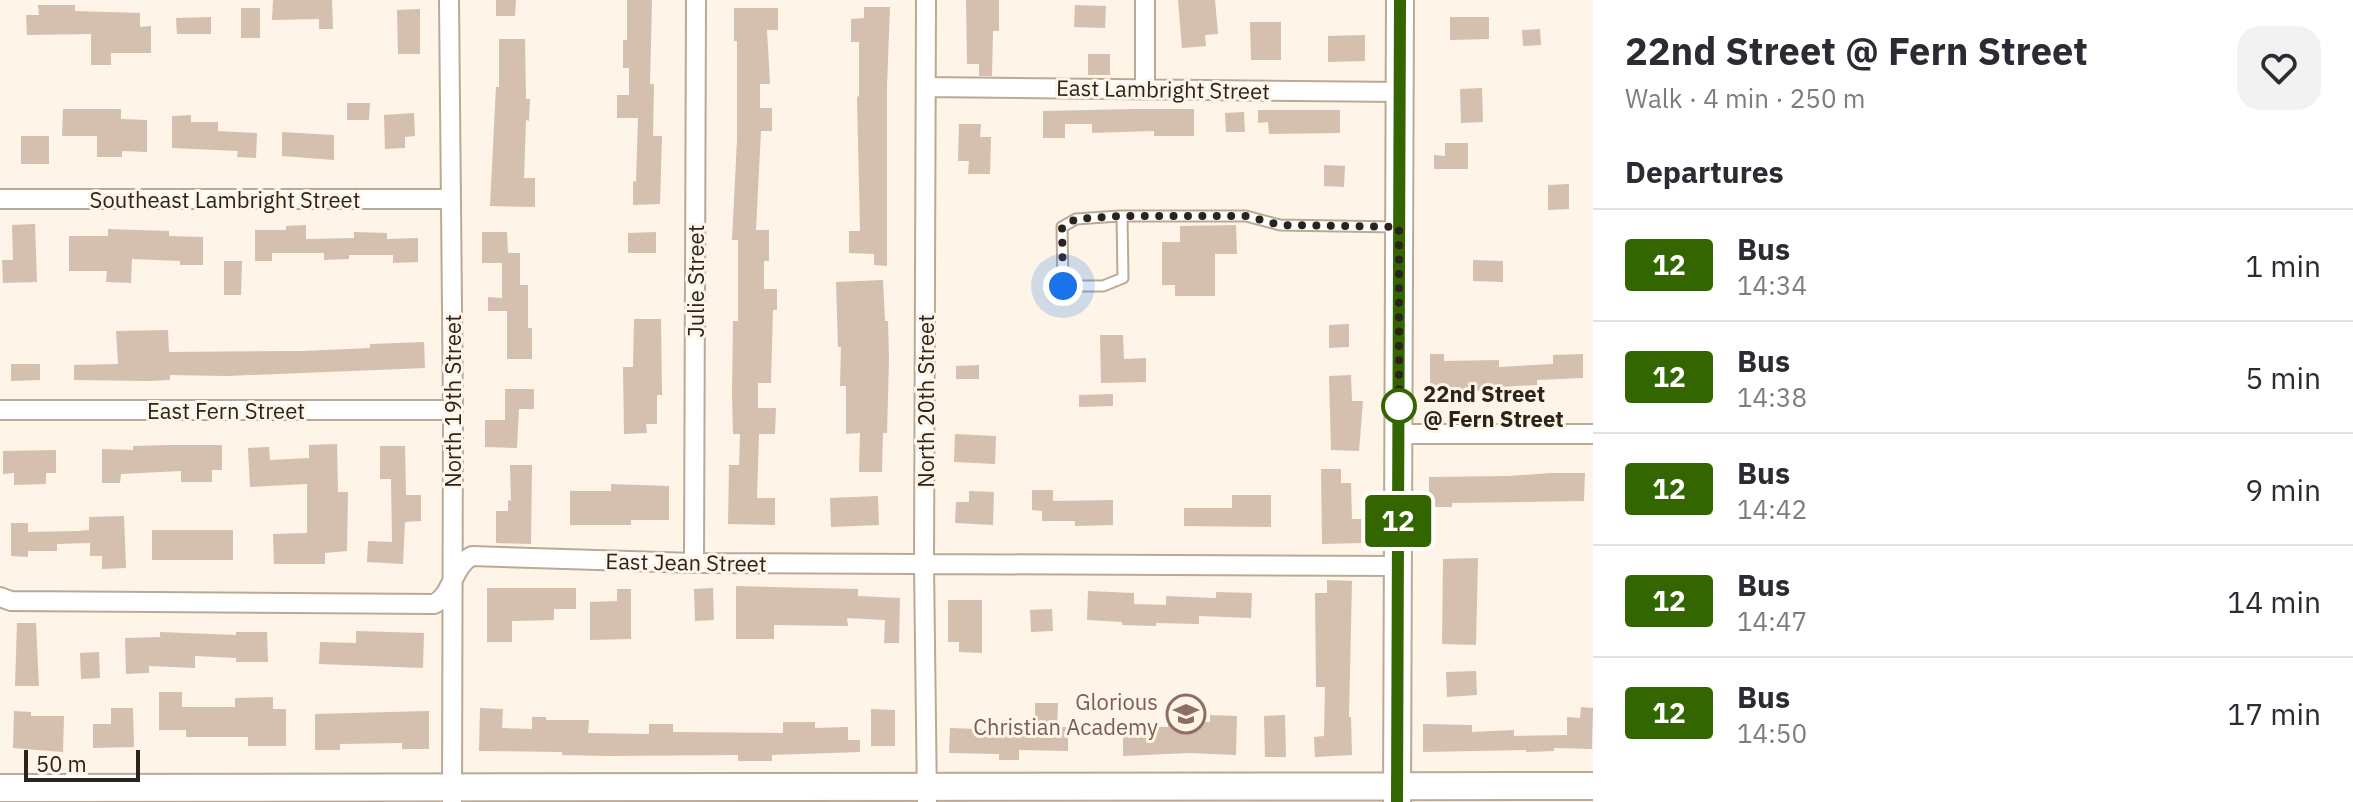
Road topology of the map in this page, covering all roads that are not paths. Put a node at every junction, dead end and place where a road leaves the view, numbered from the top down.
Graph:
1 (449, 0) edge
2 (696, 0) edge
3 (926, 0) edge
4 (1145, 0) edge
5 (1400, 0) edge
6 (926, 87) junction
7 (1145, 89) junction
8 (1400, 92) junction
9 (0, 199) edge
10 (450, 199) junction
11 (1122, 216) junction
12 (1399, 227) junction
13 (0, 410) edge
14 (453, 410) junction
15 (1399, 434) junction
16 (1593, 434) edge
17 (694, 563) junction
18 (924, 564) junction
19 (1398, 566) junction
20 (453, 579) junction
21 (0, 597) edge
22 (1593, 786) edge
23 (0, 788) edge
24 (1397, 794) edge
25 (927, 795) edge
26 (216, 796) edge
27 (452, 796) edge

1 - 10 street, North 19th Street
2 - 17 street, Julie Street
3 - 6 street, North 20th Street
4 - 7 street
5 - 8 street
6 - 7 street, East Lambright Street
6 - 18 street, North 20th Street
7 - 8 street, East Lambright Street
8 - 12 street
9 - 10 street, Southeast Lambright Street
10 - 14 street, North 19th Street
11 - 11 lane
11 - 12 lane
12 - 15 street
13 - 14 street, East Fern Street
14 - 20 street, North 19th Street
15 - 16 street
15 - 19 street
17 - 18 street, East Jean Street
17 - 20 street, East Jean Street
18 - 19 street, East Jean Street
18 - 25 street, North 20th Street
19 - 24 street
20 - 21 street, East Jean Street
20 - 27 street, North 19th Street
22 - 24 street
23 - 26 street
24 - 25 street
25 - 27 street
26 - 27 street

